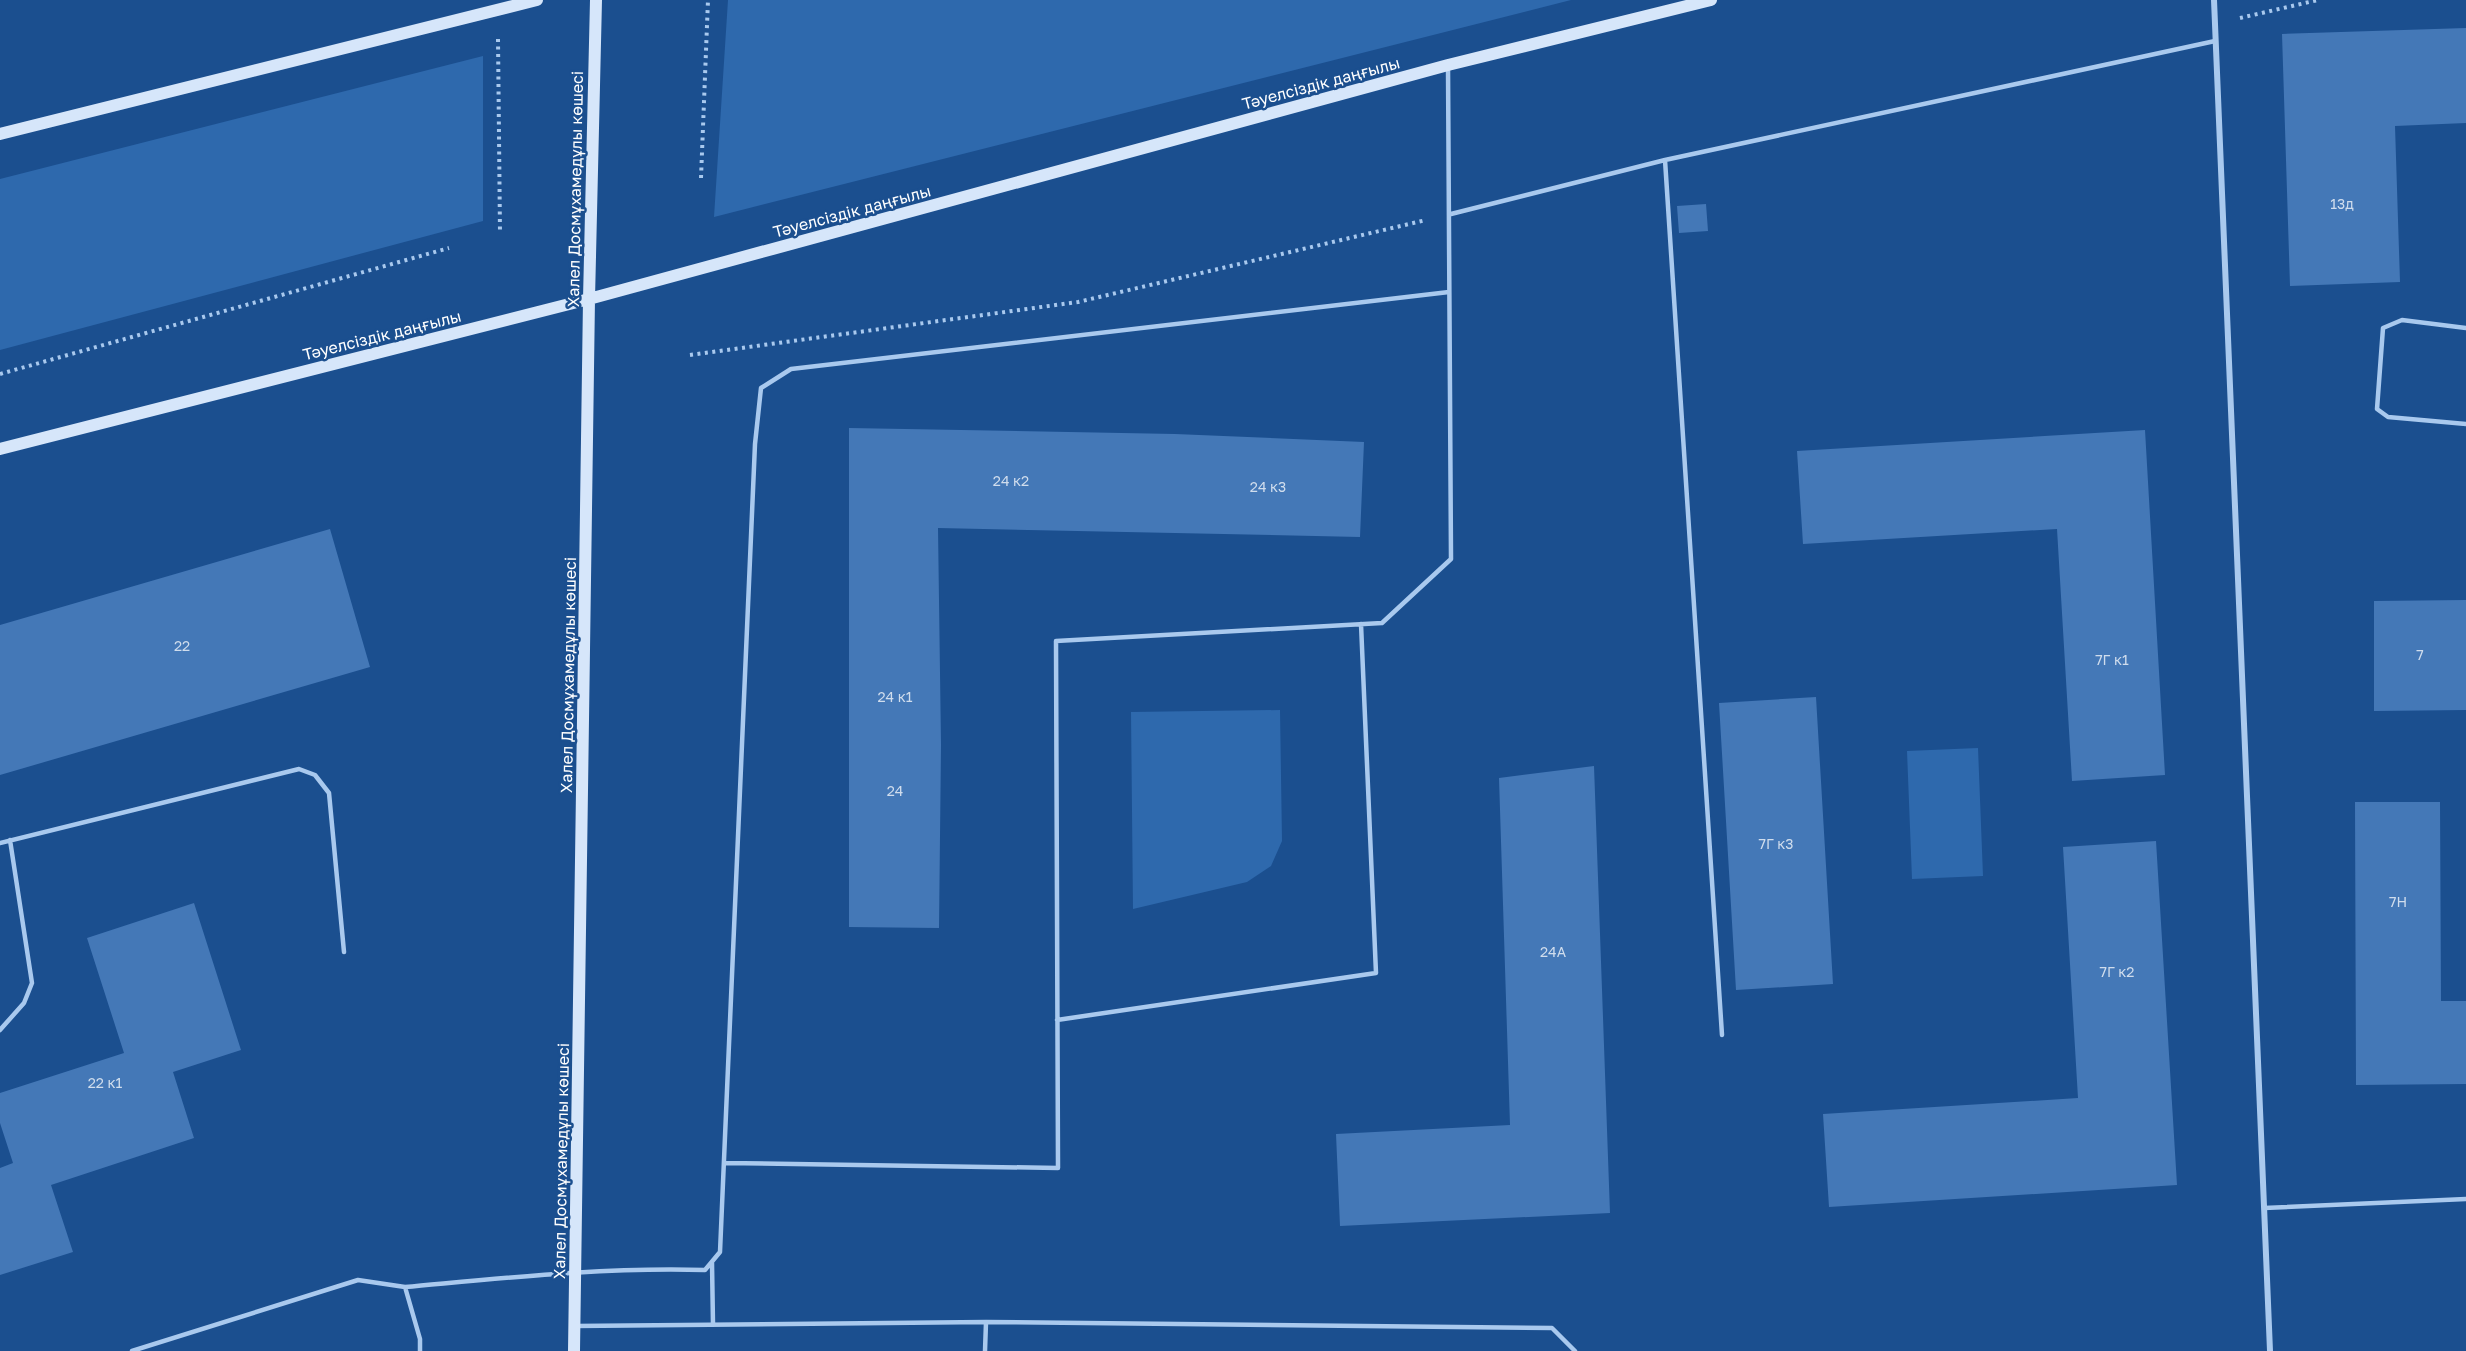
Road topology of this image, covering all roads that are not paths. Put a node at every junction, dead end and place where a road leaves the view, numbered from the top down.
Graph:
1 (537, 0) edge
2 (596, 0) edge
3 (1711, 0) edge
4 (2214, 0) edge
5 (2215, 41) junction
6 (1448, 65) junction
7 (0, 134) edge
8 (1665, 160) junction
9 (1451, 214) junction
10 (1449, 292) junction
11 (589, 299) junction
12 (2466, 328) edge
13 (2466, 424) edge
14 (0, 449) edge
15 (1360, 624) junction
16 (10, 840) junction
17 (0, 843) edge
18 (344, 952) dead end
19 (1058, 1020) junction
20 (0, 1030) edge
21 (1722, 1035) dead end
22 (724, 1163) junction
23 (2466, 1199) edge
24 (2265, 1208) junction
25 (712, 1263) junction
26 (577, 1271) junction
27 (405, 1287) junction
28 (986, 1322) junction
29 (713, 1324) junction
30 (575, 1326) junction
31 (148, 1348) edge
32 (132, 1351) edge
33 (420, 1351) edge
34 (574, 1351) edge
35 (986, 1351) edge
36 (1575, 1351) edge
37 (2270, 1351) edge

1 - 7 street
2 - 11 street, Халел Досмұхамедұлы көшесі
3 - 6 street, Тәуелсіздік даңғылы
4 - 5 street
5 - 8 lane
5 - 24 street
6 - 9 lane
6 - 11 street, Тәуелсіздік даңғылы
8 - 9 lane
8 - 21 lane
9 - 10 lane
10 - 15 lane
10 - 22 lane
11 - 14 street, Тәуелсіздік даңғылы
11 - 26 street, Халел Досмұхамедұлы көшесі
12 - 13 lane
15 - 19 lane
15 - 19 lane
16 - 17 lane
16 - 18 lane
16 - 20 lane
19 - 22 lane
22 - 25 lane
23 - 24 lane
24 - 37 street
25 - 26 lane
25 - 29 lane
26 - 27 lane
26 - 30 street, Халел Досмұхамедұлы көшесі
27 - 31 lane
27 - 33 lane
28 - 29 lane
28 - 35 lane
28 - 36 lane
29 - 30 lane
30 - 34 street, Халел Досмұхамедұлы көшесі
31 - 32 lane

